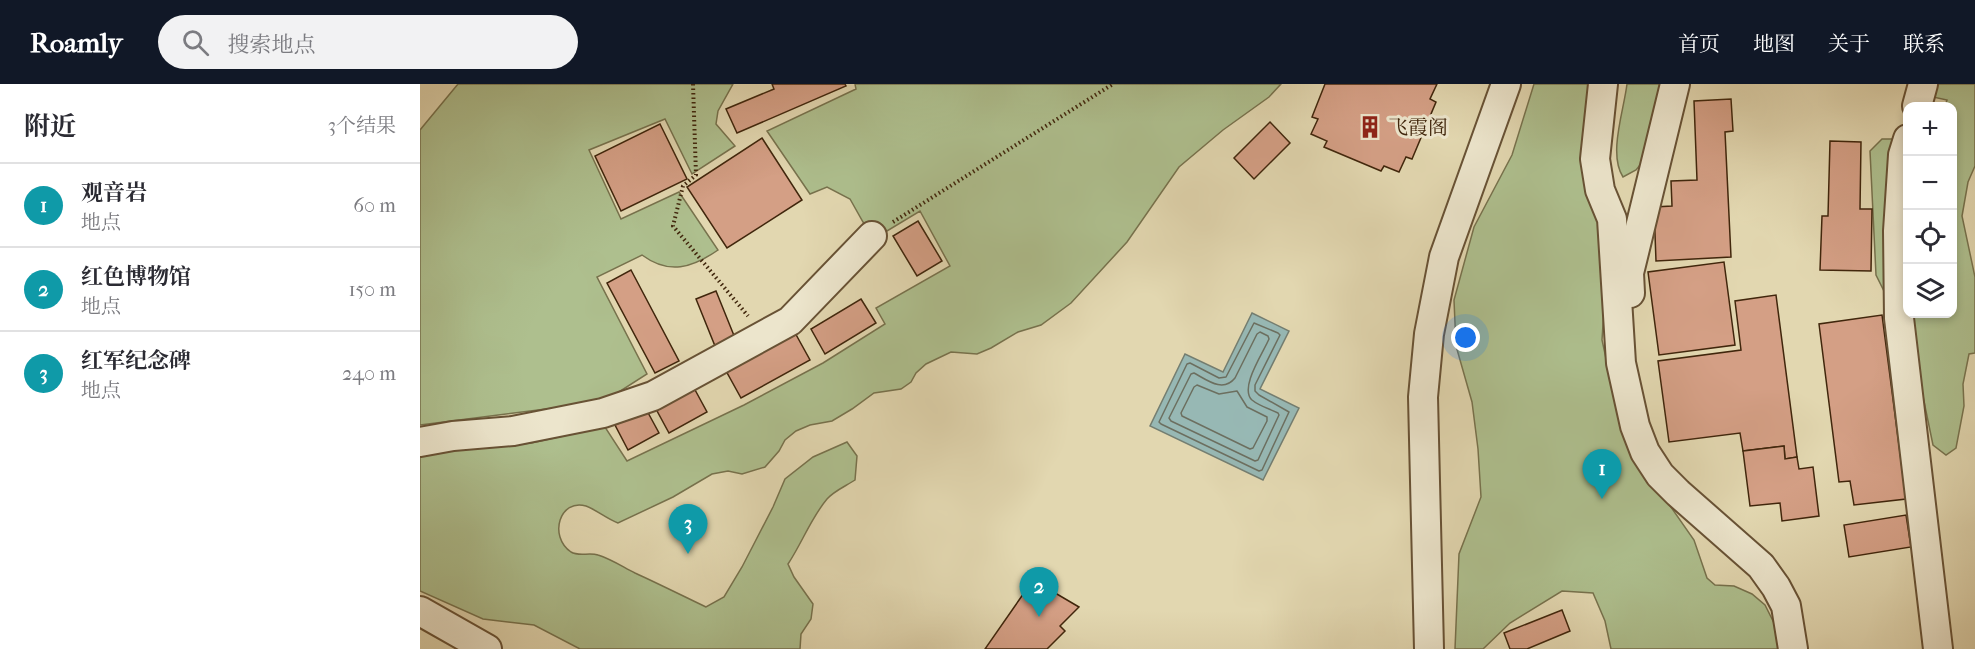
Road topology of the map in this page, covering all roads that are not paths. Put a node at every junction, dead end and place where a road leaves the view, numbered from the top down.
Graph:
1 (1506, 84) edge
2 (1603, 84) edge
3 (1675, 84) edge
4 (1923, 84) edge
5 (1918, 102) edge
6 (1903, 155) edge
7 (872, 236) road end
8 (420, 442) edge
9 (1660, 475) junction
10 (420, 611) edge
11 (487, 649) edge
12 (1429, 649) edge
13 (1793, 649) edge
14 (1938, 649) edge

1 - 12 street
2 - 9 street
3 - 9 street
4 - 5 street
6 - 14 street
7 - 8 street
9 - 13 street
10 - 11 street

